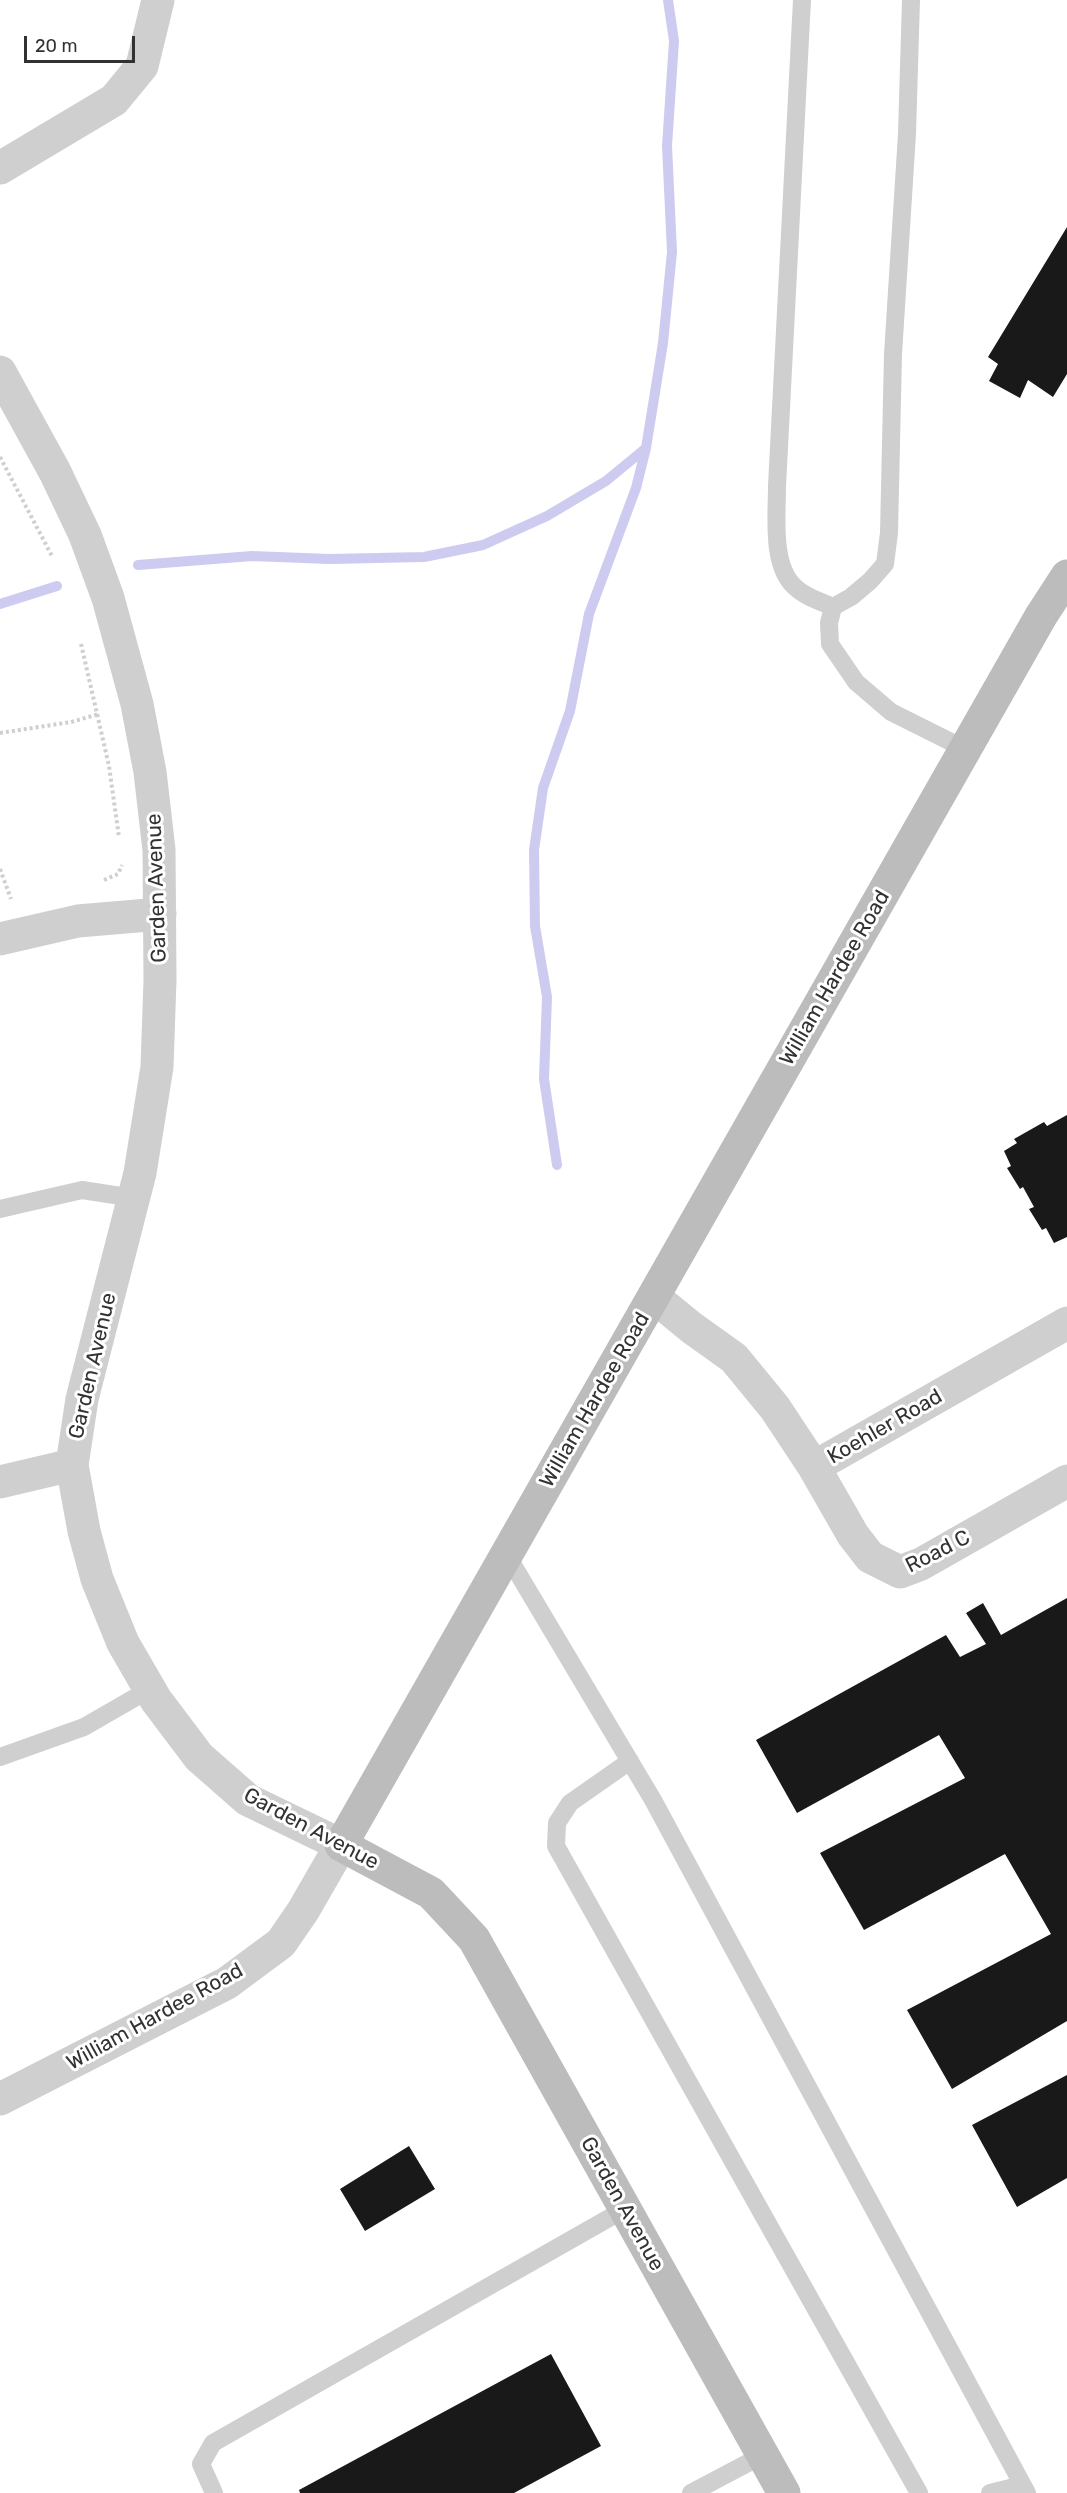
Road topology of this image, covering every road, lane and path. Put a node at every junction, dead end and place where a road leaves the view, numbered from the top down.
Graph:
1 (158, 0) edge
2 (802, 0) edge
3 (912, 0) edge
4 (0, 168) edge
5 (3, 383) edge
6 (0, 457) edge
7 (55, 563) dead end
8 (1067, 576) edge
9 (832, 607) junction
10 (78, 633) dead end
11 (137, 704) junction
12 (97, 715) junction
13 (0, 733) edge
14 (965, 749) junction
15 (119, 842) dead end
16 (122, 864) dead end
17 (0, 869) edge
18 (95, 882) dead end
19 (21, 897) dead end
20 (11, 898) junction
21 (0, 901) edge
22 (160, 914) junction
23 (0, 939) edge
24 (134, 1198) junction
25 (0, 1209) edge
26 (654, 1297) junction
27 (1067, 1323) edge
28 (72, 1465) junction
29 (814, 1467) junction
30 (1067, 1481) edge
31 (0, 1482) edge
32 (507, 1555) junction
33 (150, 1689) junction
34 (0, 1757) edge
35 (630, 1761) junction
36 (341, 1845) junction
37 (0, 2099) edge
38 (625, 2209) junction
39 (763, 2455) junction
40 (1025, 2489) edge
41 (214, 2493) edge
42 (691, 2493) edge
43 (784, 2493) edge
44 (918, 2493) edge
45 (990, 2493) edge

1 - 4 street
2 - 9 lane
3 - 9 lane
5 - 11 street, Garden Avenue
6 - 7 path
8 - 14 street, William Hardee Road
9 - 14 lane
10 - 12 path
11 - 12 path
11 - 22 street, Garden Avenue
12 - 13 path
12 - 15 path
14 - 26 street, William Hardee Road
16 - 18 path
17 - 20 path
19 - 20 path
20 - 21 path
22 - 23 street
22 - 24 street, Garden Avenue
24 - 25 lane
24 - 28 street, Garden Avenue
26 - 29 street, Koehler Road
26 - 32 street, William Hardee Road
27 - 29 street, Koehler Road
28 - 31 street
28 - 33 street, Garden Avenue
29 - 30 street, Road C
32 - 35 lane
32 - 36 street, William Hardee Road
33 - 34 lane
33 - 36 street, Garden Avenue
35 - 40 lane
35 - 44 lane
36 - 37 street, William Hardee Road
36 - 38 street, Garden Avenue
38 - 39 street, Garden Avenue
38 - 41 lane
39 - 42 lane
39 - 43 street, Garden Avenue
40 - 45 lane

